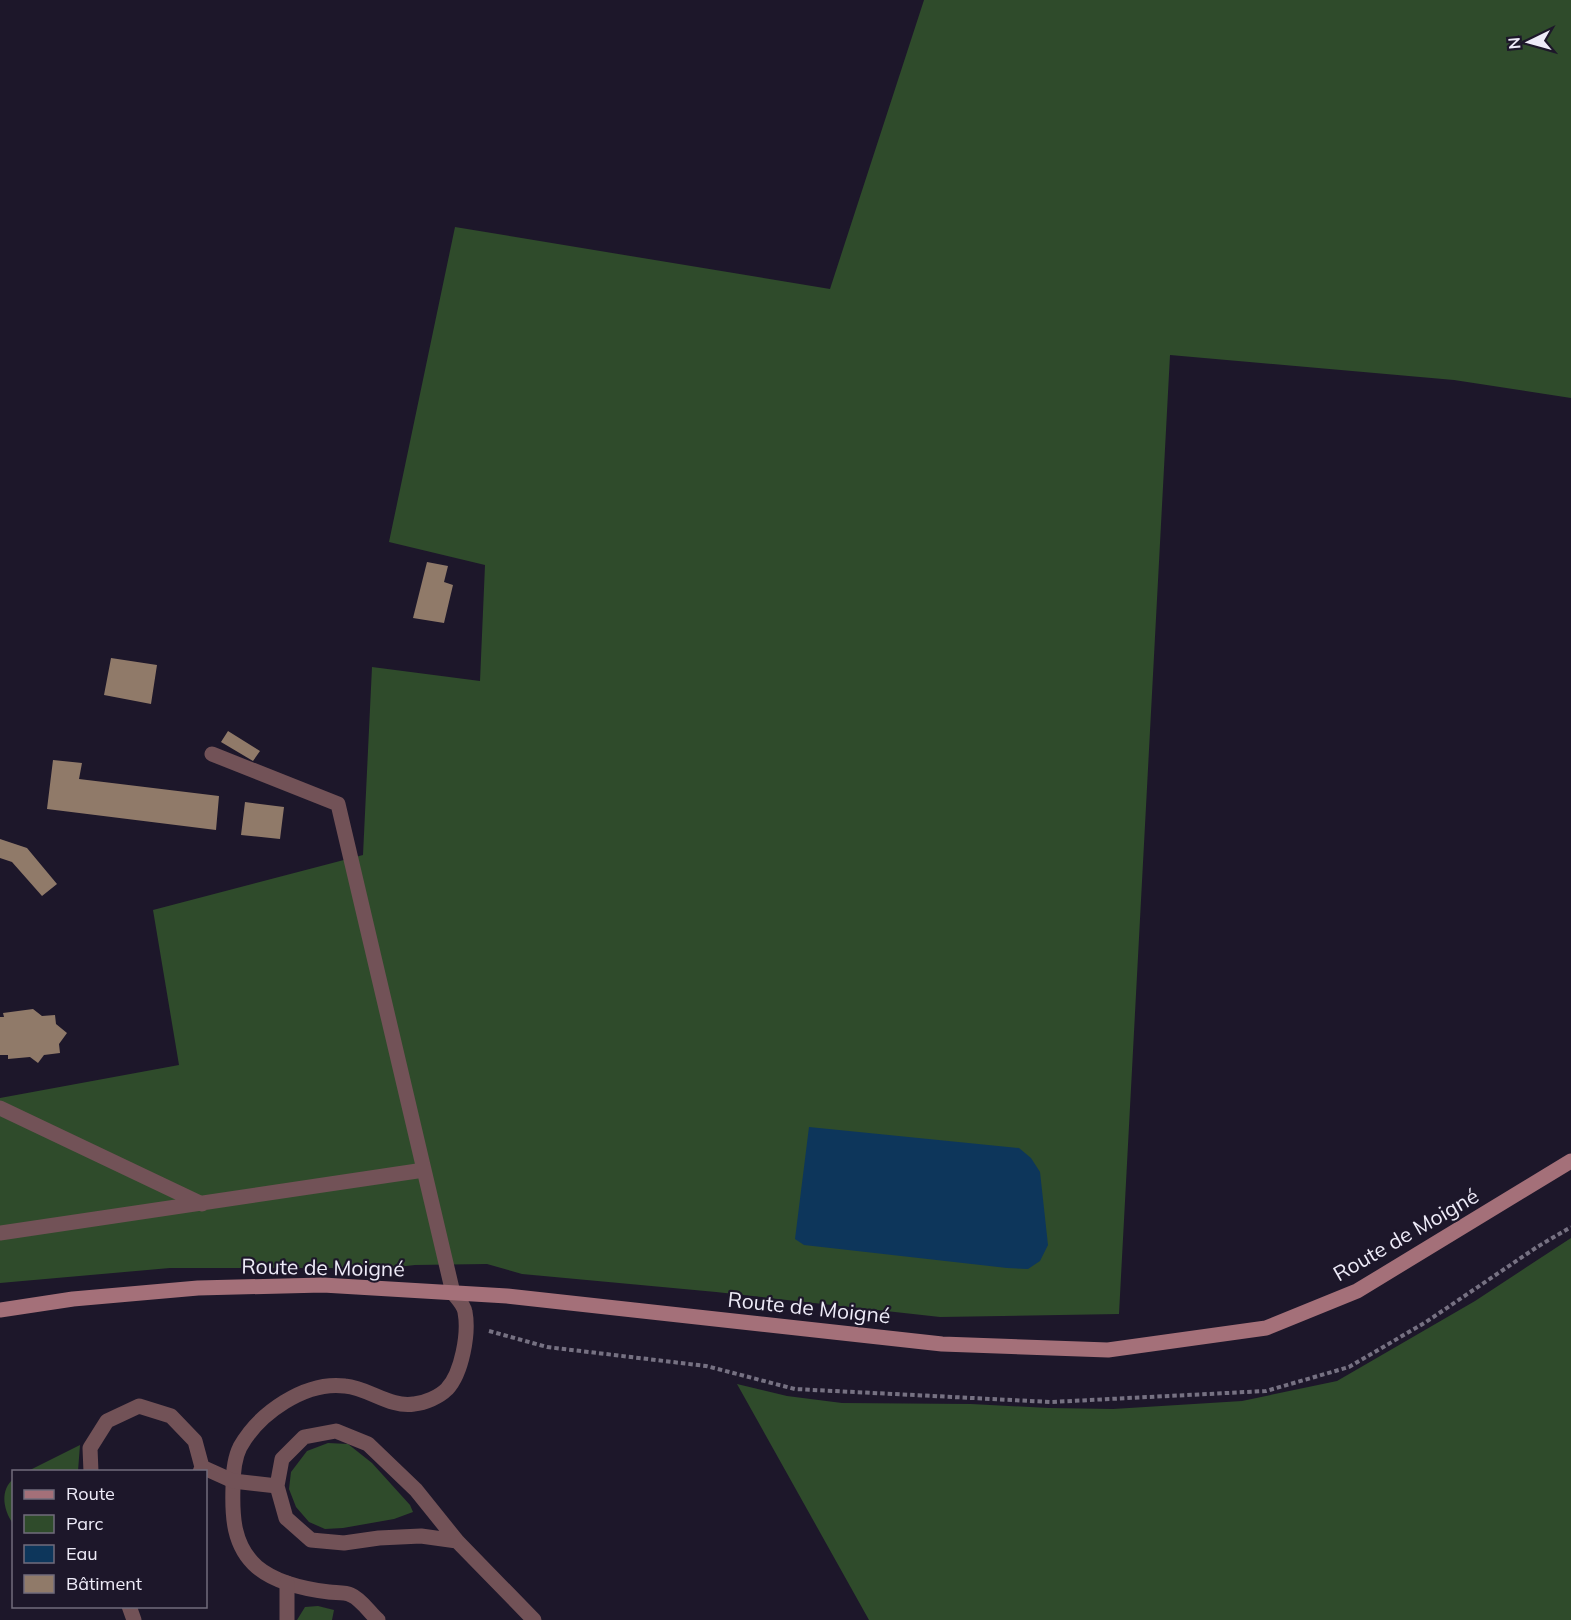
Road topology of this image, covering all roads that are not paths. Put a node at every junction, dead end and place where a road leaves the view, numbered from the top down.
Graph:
1 (212, 754) dead end
2 (0, 1107) edge
3 (1571, 1161) edge
4 (424, 1170) junction
5 (202, 1204) junction
6 (0, 1233) edge
7 (453, 1293) junction
8 (0, 1310) edge
9 (201, 1469) edge
10 (91, 1470) edge
11 (207, 1471) edge
12 (233, 1481) junction
13 (277, 1486) junction
14 (457, 1541) junction
15 (287, 1583) junction
16 (287, 1620) edge
17 (378, 1620) edge
18 (534, 1620) edge

1 - 4 street
2 - 5 street
3 - 7 street, Route de Moigné
4 - 5 street
4 - 7 street
5 - 6 street
7 - 8 street, Route de Moigné
7 - 12 street
9 - 10 street
11 - 12 street
12 - 13 street
12 - 15 street
13 - 14 street
13 - 14 street
14 - 18 street
15 - 16 street
15 - 17 street

